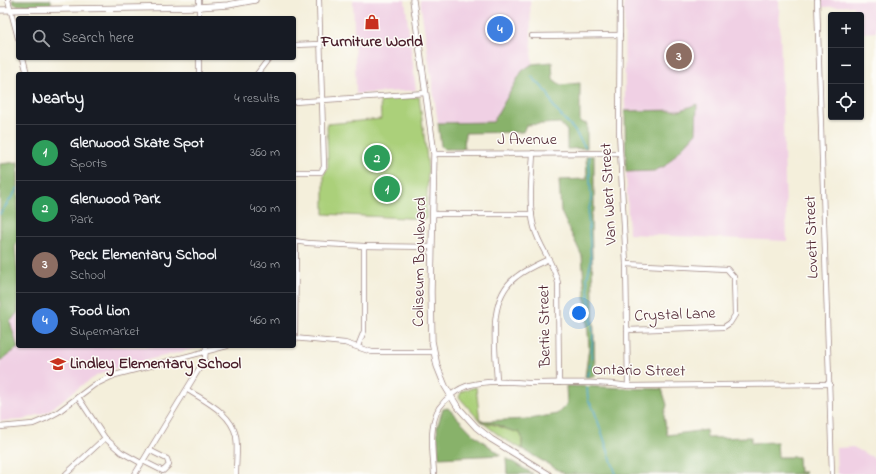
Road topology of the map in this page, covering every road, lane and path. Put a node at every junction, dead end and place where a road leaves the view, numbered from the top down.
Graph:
1 (8, 0) edge
2 (199, 0) edge
3 (255, 0) edge
4 (319, 0) edge
5 (413, 0) edge
6 (620, 0) edge
7 (817, 0) edge
8 (199, 7) junction
9 (0, 10) edge
10 (11, 11) junction
11 (199, 16) edge
12 (16, 30) edge
13 (620, 35) junction
14 (532, 36) dead end
15 (320, 44) junction
16 (296, 45) edge
17 (24, 60) edge
18 (199, 60) edge
19 (268, 60) edge
20 (27, 72) edge
21 (199, 72) edge
22 (258, 72) edge
23 (426, 93) junction
24 (322, 100) junction
25 (296, 102) edge
26 (532, 153) junction
27 (620, 153) junction
28 (434, 154) junction
29 (296, 172) edge
30 (434, 214) junction
31 (532, 214) junction
32 (296, 241) edge
33 (364, 246) junction
34 (432, 247) junction
35 (549, 259) junction
36 (626, 264) junction
37 (627, 330) junction
38 (296, 338) edge
39 (358, 346) junction
40 (206, 348) edge
41 (220, 348) edge
42 (207, 352) junction
43 (434, 352) junction
44 (497, 382) junction
45 (559, 383) junction
46 (830, 384) junction
47 (628, 386) junction
48 (188, 390) junction
49 (450, 396) junction
50 (78, 397) junction
51 (0, 427) edge
52 (105, 438) junction
53 (149, 450) junction
54 (142, 462) junction
55 (66, 474) edge
56 (135, 474) edge
57 (236, 474) edge
58 (434, 474) edge
59 (548, 474) edge
60 (832, 474) edge

1 - 10 street
2 - 8 street
3 - 8 main road
4 - 15 street
5 - 23 main road, Coliseum Boulevard
6 - 13 street, Van Wert Street
7 - 46 street, Lovett Street
8 - 10 main road
8 - 11 street
9 - 10 main road
10 - 12 street
13 - 14 street
13 - 27 street, Van Wert Street
15 - 16 street
15 - 24 street
17 - 20 street
18 - 21 street
19 - 22 street
23 - 24 street
23 - 28 main road, Coliseum Boulevard
24 - 25 street
24 - 29 street
26 - 27 street, J Avenue
26 - 28 street, J Avenue
26 - 31 street, Bertie Street
27 - 36 street, Van Wert Street
28 - 30 main road, Coliseum Boulevard
30 - 31 street
30 - 34 main road, Coliseum Boulevard
31 - 35 street, Bertie Street
32 - 33 street
33 - 34 street
33 - 39 street
34 - 43 main road, Coliseum Boulevard
35 - 44 street
35 - 45 street, Bertie Street
36 - 37 street, Van Wert Street
36 - 37 street, Crystal Lane
37 - 47 street, Van Wert Street
38 - 39 street
39 - 43 street
40 - 42 street
41 - 42 street
42 - 48 street
42 - 50 street
43 - 49 main road, Coliseum Boulevard
44 - 45 street, Ontario Street
44 - 49 street, Ontario Street
45 - 47 street, Ontario Street
46 - 47 street, Ontario Street
46 - 60 street, Lovett Street
48 - 53 street
48 - 57 street
49 - 58 street, Ontario Street
49 - 59 main road, Coliseum Boulevard
50 - 51 street
50 - 52 street
52 - 54 street
52 - 55 street
53 - 54 street
53 - 54 street
54 - 56 street

